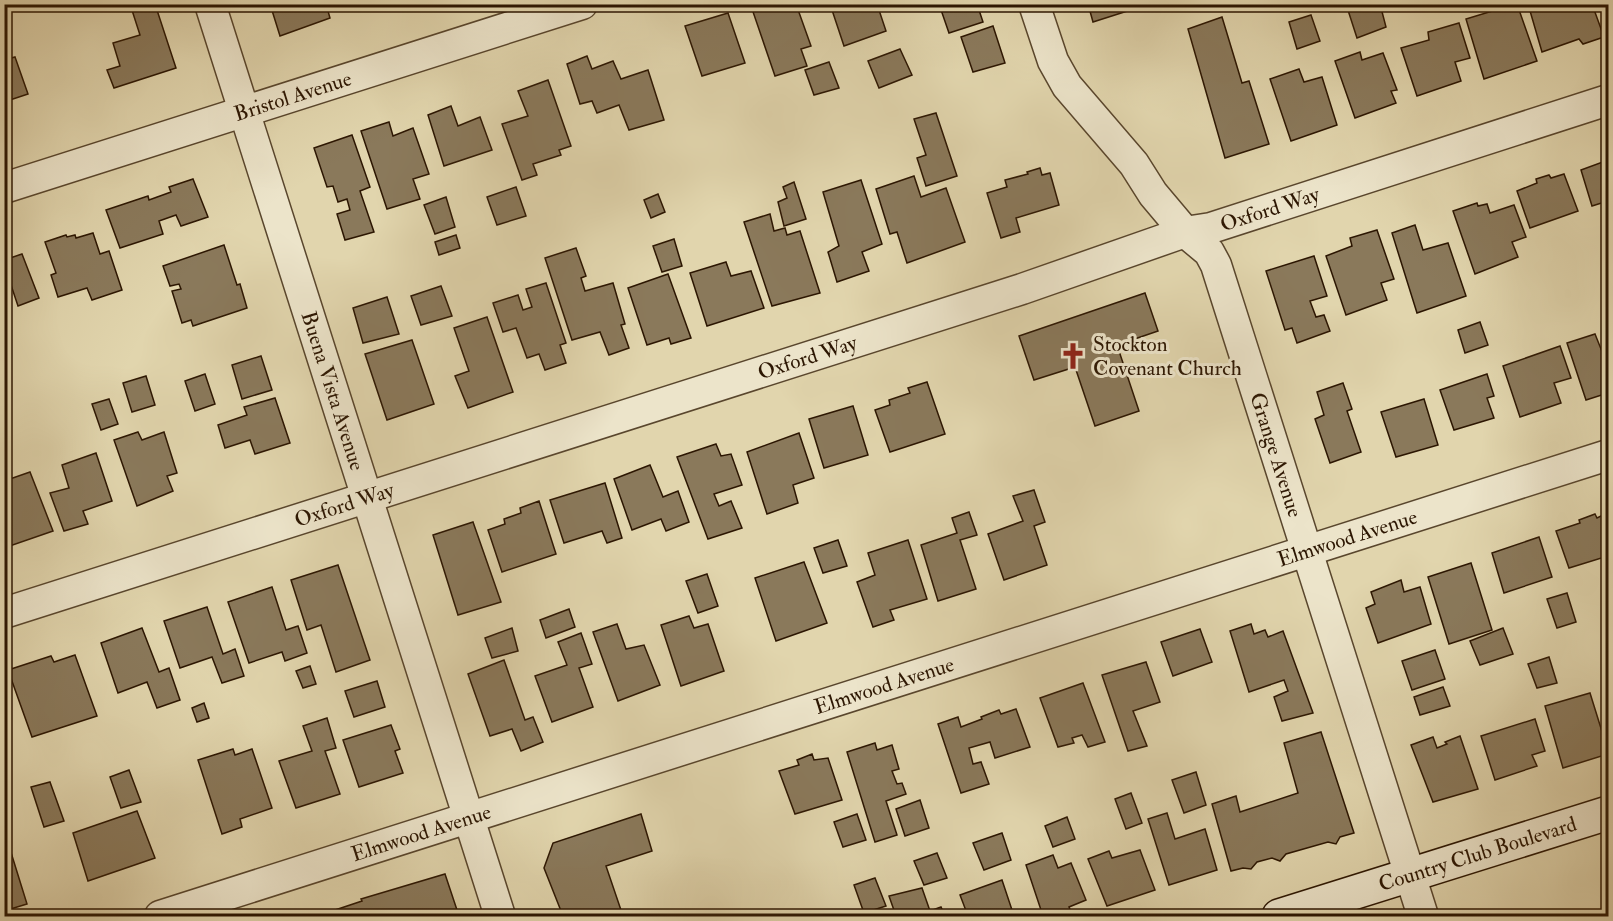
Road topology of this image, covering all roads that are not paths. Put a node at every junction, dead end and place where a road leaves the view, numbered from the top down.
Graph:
1 (210, 4) edge
2 (582, 4) edge
3 (1034, 4) edge
4 (1608, 100) edge
5 (244, 112) junction
6 (4, 188) edge
7 (1185, 232) junction
8 (1608, 455) edge
9 (367, 497) junction
10 (1306, 552) junction
11 (4, 613) edge
12 (1608, 813) edge
13 (470, 818) junction
14 (1410, 875) junction
15 (160, 916) edge
16 (500, 916) edge
17 (1280, 916) edge
18 (1423, 916) edge

1 - 5 street, Buena Vista Avenue
2 - 5 street, Bristol Avenue
3 - 7 street, Grange Avenue
4 - 7 street, Oxford Way
5 - 6 street, Bristol Avenue
5 - 9 street, Buena Vista Avenue
7 - 9 street, Oxford Way
7 - 10 street, Grange Avenue
8 - 10 street, Elmwood Avenue
9 - 11 street, Oxford Way
9 - 13 street, Buena Vista Avenue
10 - 13 street, Elmwood Avenue
10 - 14 street, Grange Avenue
12 - 14 street, Country Club Boulevard
13 - 15 street, Elmwood Avenue
13 - 16 street, Buena Vista Avenue
14 - 17 street, Country Club Boulevard
14 - 18 street, Grange Avenue

